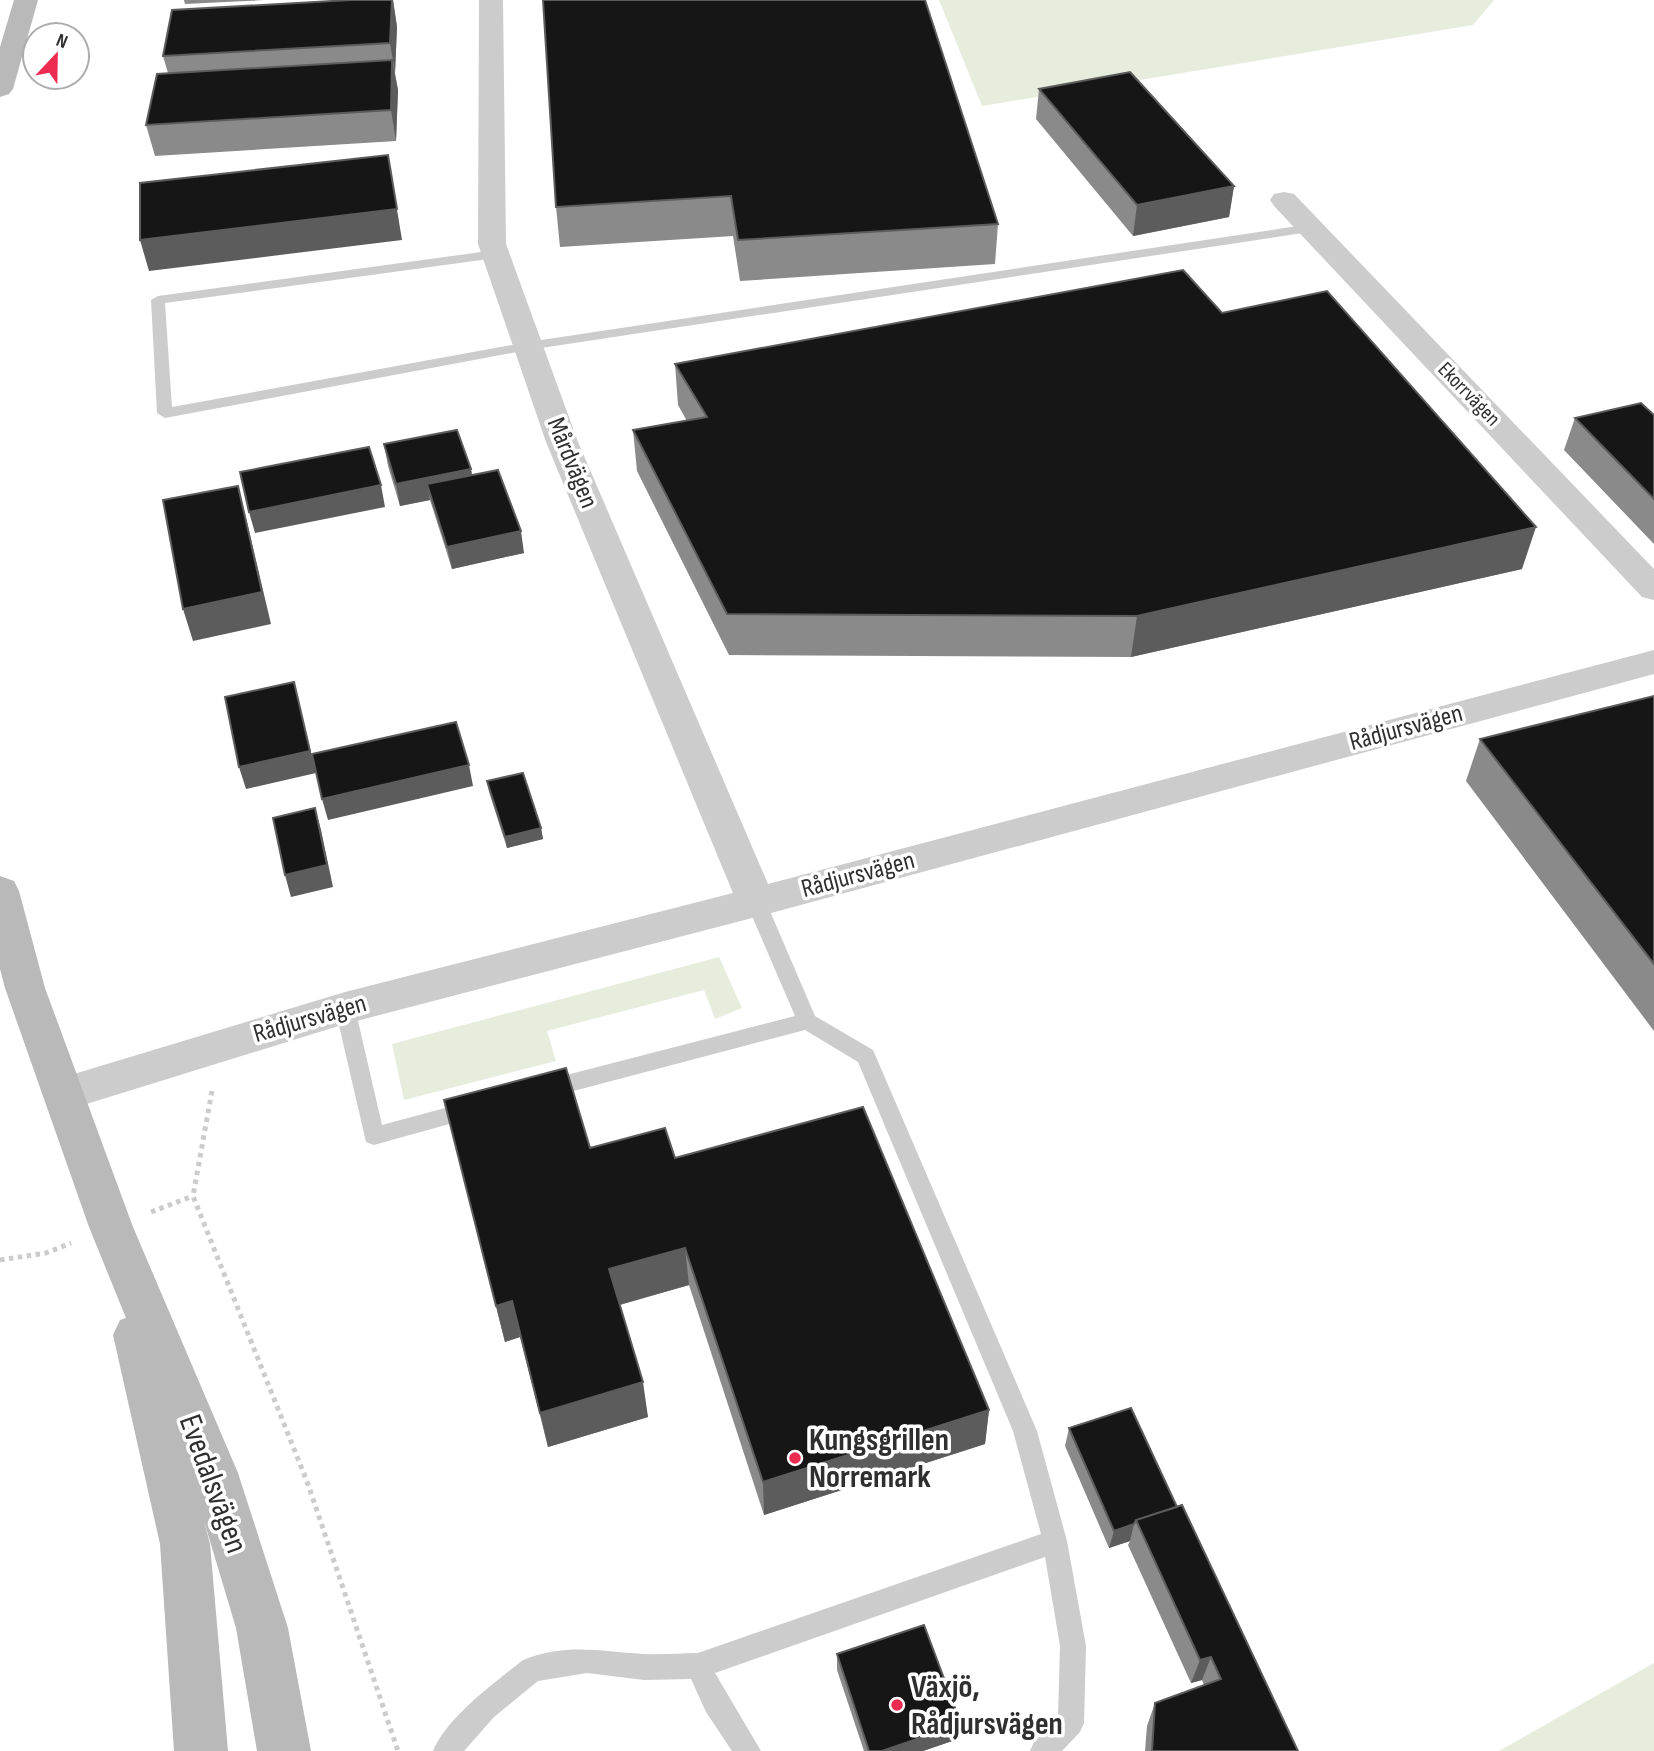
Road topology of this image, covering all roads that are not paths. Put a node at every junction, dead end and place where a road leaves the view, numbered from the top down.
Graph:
1 (26, 0) edge
2 (491, 0) edge
3 (0, 89) edge
4 (1284, 200) dead end
5 (1311, 228) junction
6 (496, 254) junction
7 (528, 346) junction
8 (1654, 589) edge
9 (1654, 662) edge
10 (0, 891) edge
11 (756, 902) junction
12 (345, 1008) junction
13 (807, 1021) junction
14 (64, 1094) junction
15 (528, 1094) edge
16 (489, 1105) edge
17 (111, 1227) junction
18 (1055, 1541) junction
19 (698, 1667) junction
20 (201, 1751) edge
21 (284, 1751) edge
22 (446, 1751) edge
23 (748, 1751) edge
24 (1043, 1751) edge

1 - 3 street
2 - 6 street, Mårdvägen
4 - 5 street, Ekorrvägen
5 - 7 lane
5 - 8 street, Ekorrvägen
6 - 7 street, Mårdvägen
6 - 7 lane
7 - 11 street, Mårdvägen
9 - 11 street, Rådjursvägen
10 - 14 street, Evedalsvägen
11 - 12 street, Rådjursvägen
11 - 13 lane
12 - 14 street, Rådjursvägen
12 - 16 lane
13 - 15 lane
13 - 18 lane
14 - 17 street, Evedalsvägen
17 - 20 street, Evedalsvägen
17 - 21 street, Evedalsvägen
18 - 19 lane
18 - 24 lane
19 - 22 lane
19 - 23 lane

